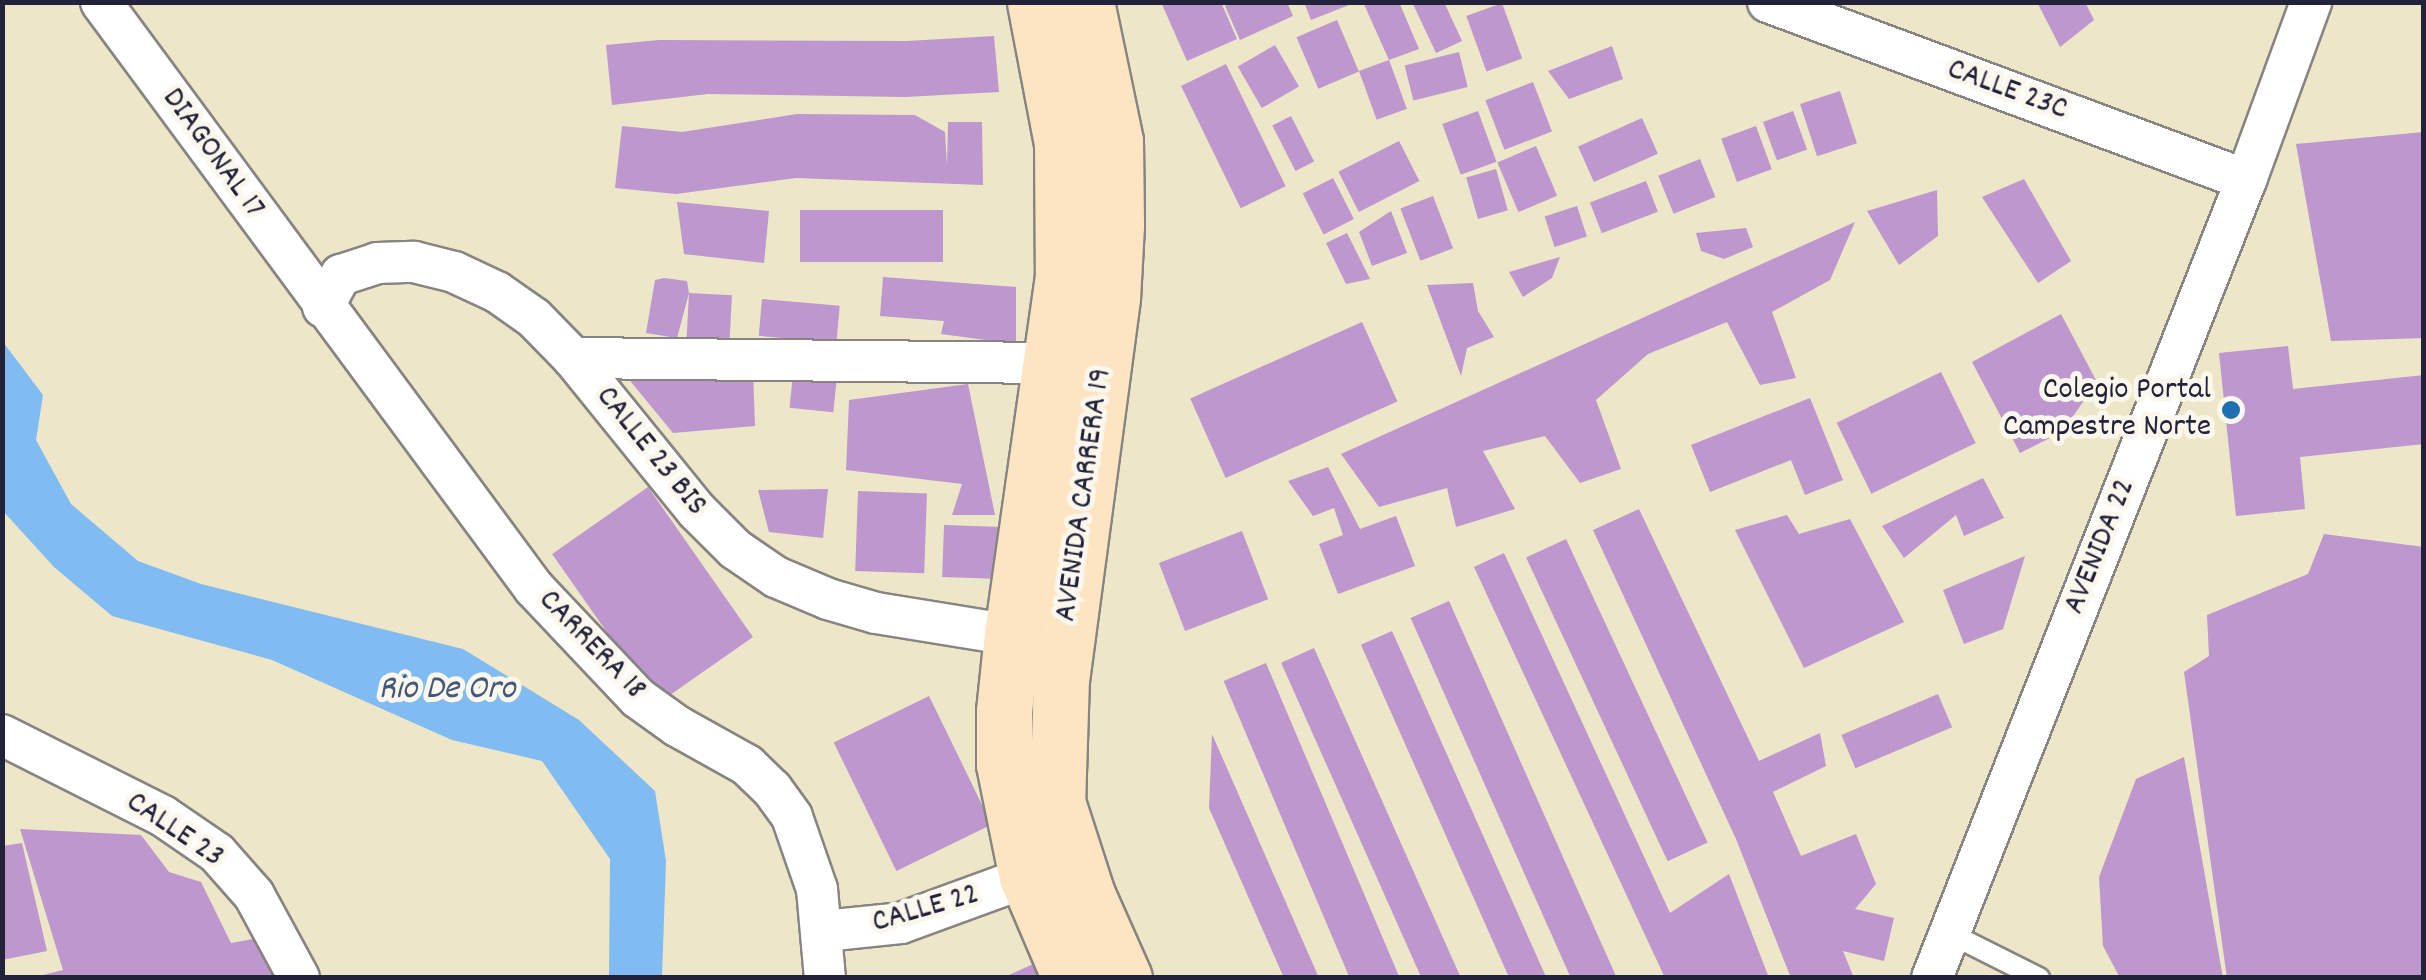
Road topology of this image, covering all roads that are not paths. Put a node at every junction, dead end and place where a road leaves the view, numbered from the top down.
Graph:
1 (101, 2) edge
2 (1035, 2) edge
3 (1086, 2) edge
4 (1768, 2) edge
5 (2311, 2) edge
6 (2246, 180) junction
7 (324, 307) junction
8 (573, 358) junction
9 (1050, 363) junction
10 (1012, 636) junction
11 (2, 734) edge
12 (1026, 877) junction
13 (824, 932) junction
14 (1949, 933) junction
15 (299, 978) edge
16 (824, 978) edge
17 (1070, 978) edge
18 (1124, 978) edge
19 (1932, 978) edge
20 (2039, 978) edge

1 - 7 street, DIAGONAL 17
2 - 9 street, AVENIDA CARRERA 19
3 - 18 street, AVENIDA CARRERA 19
4 - 6 street, CALLE 23C
5 - 6 street, AVENIDA 22
6 - 14 street, AVENIDA 22
7 - 8 street, CALLE 23 BIS
7 - 13 street, CARRERA 18
8 - 9 street
8 - 10 street, CALLE 23 BIS
9 - 10 street, AVENIDA CARRERA 19
10 - 12 street, AVENIDA CARRERA 19
11 - 15 street, CALLE 23
12 - 13 street, CALLE 22
12 - 17 street, AVENIDA CARRERA 19
13 - 16 street, CARRERA 18
14 - 19 street, AVENIDA 22
14 - 20 lane

